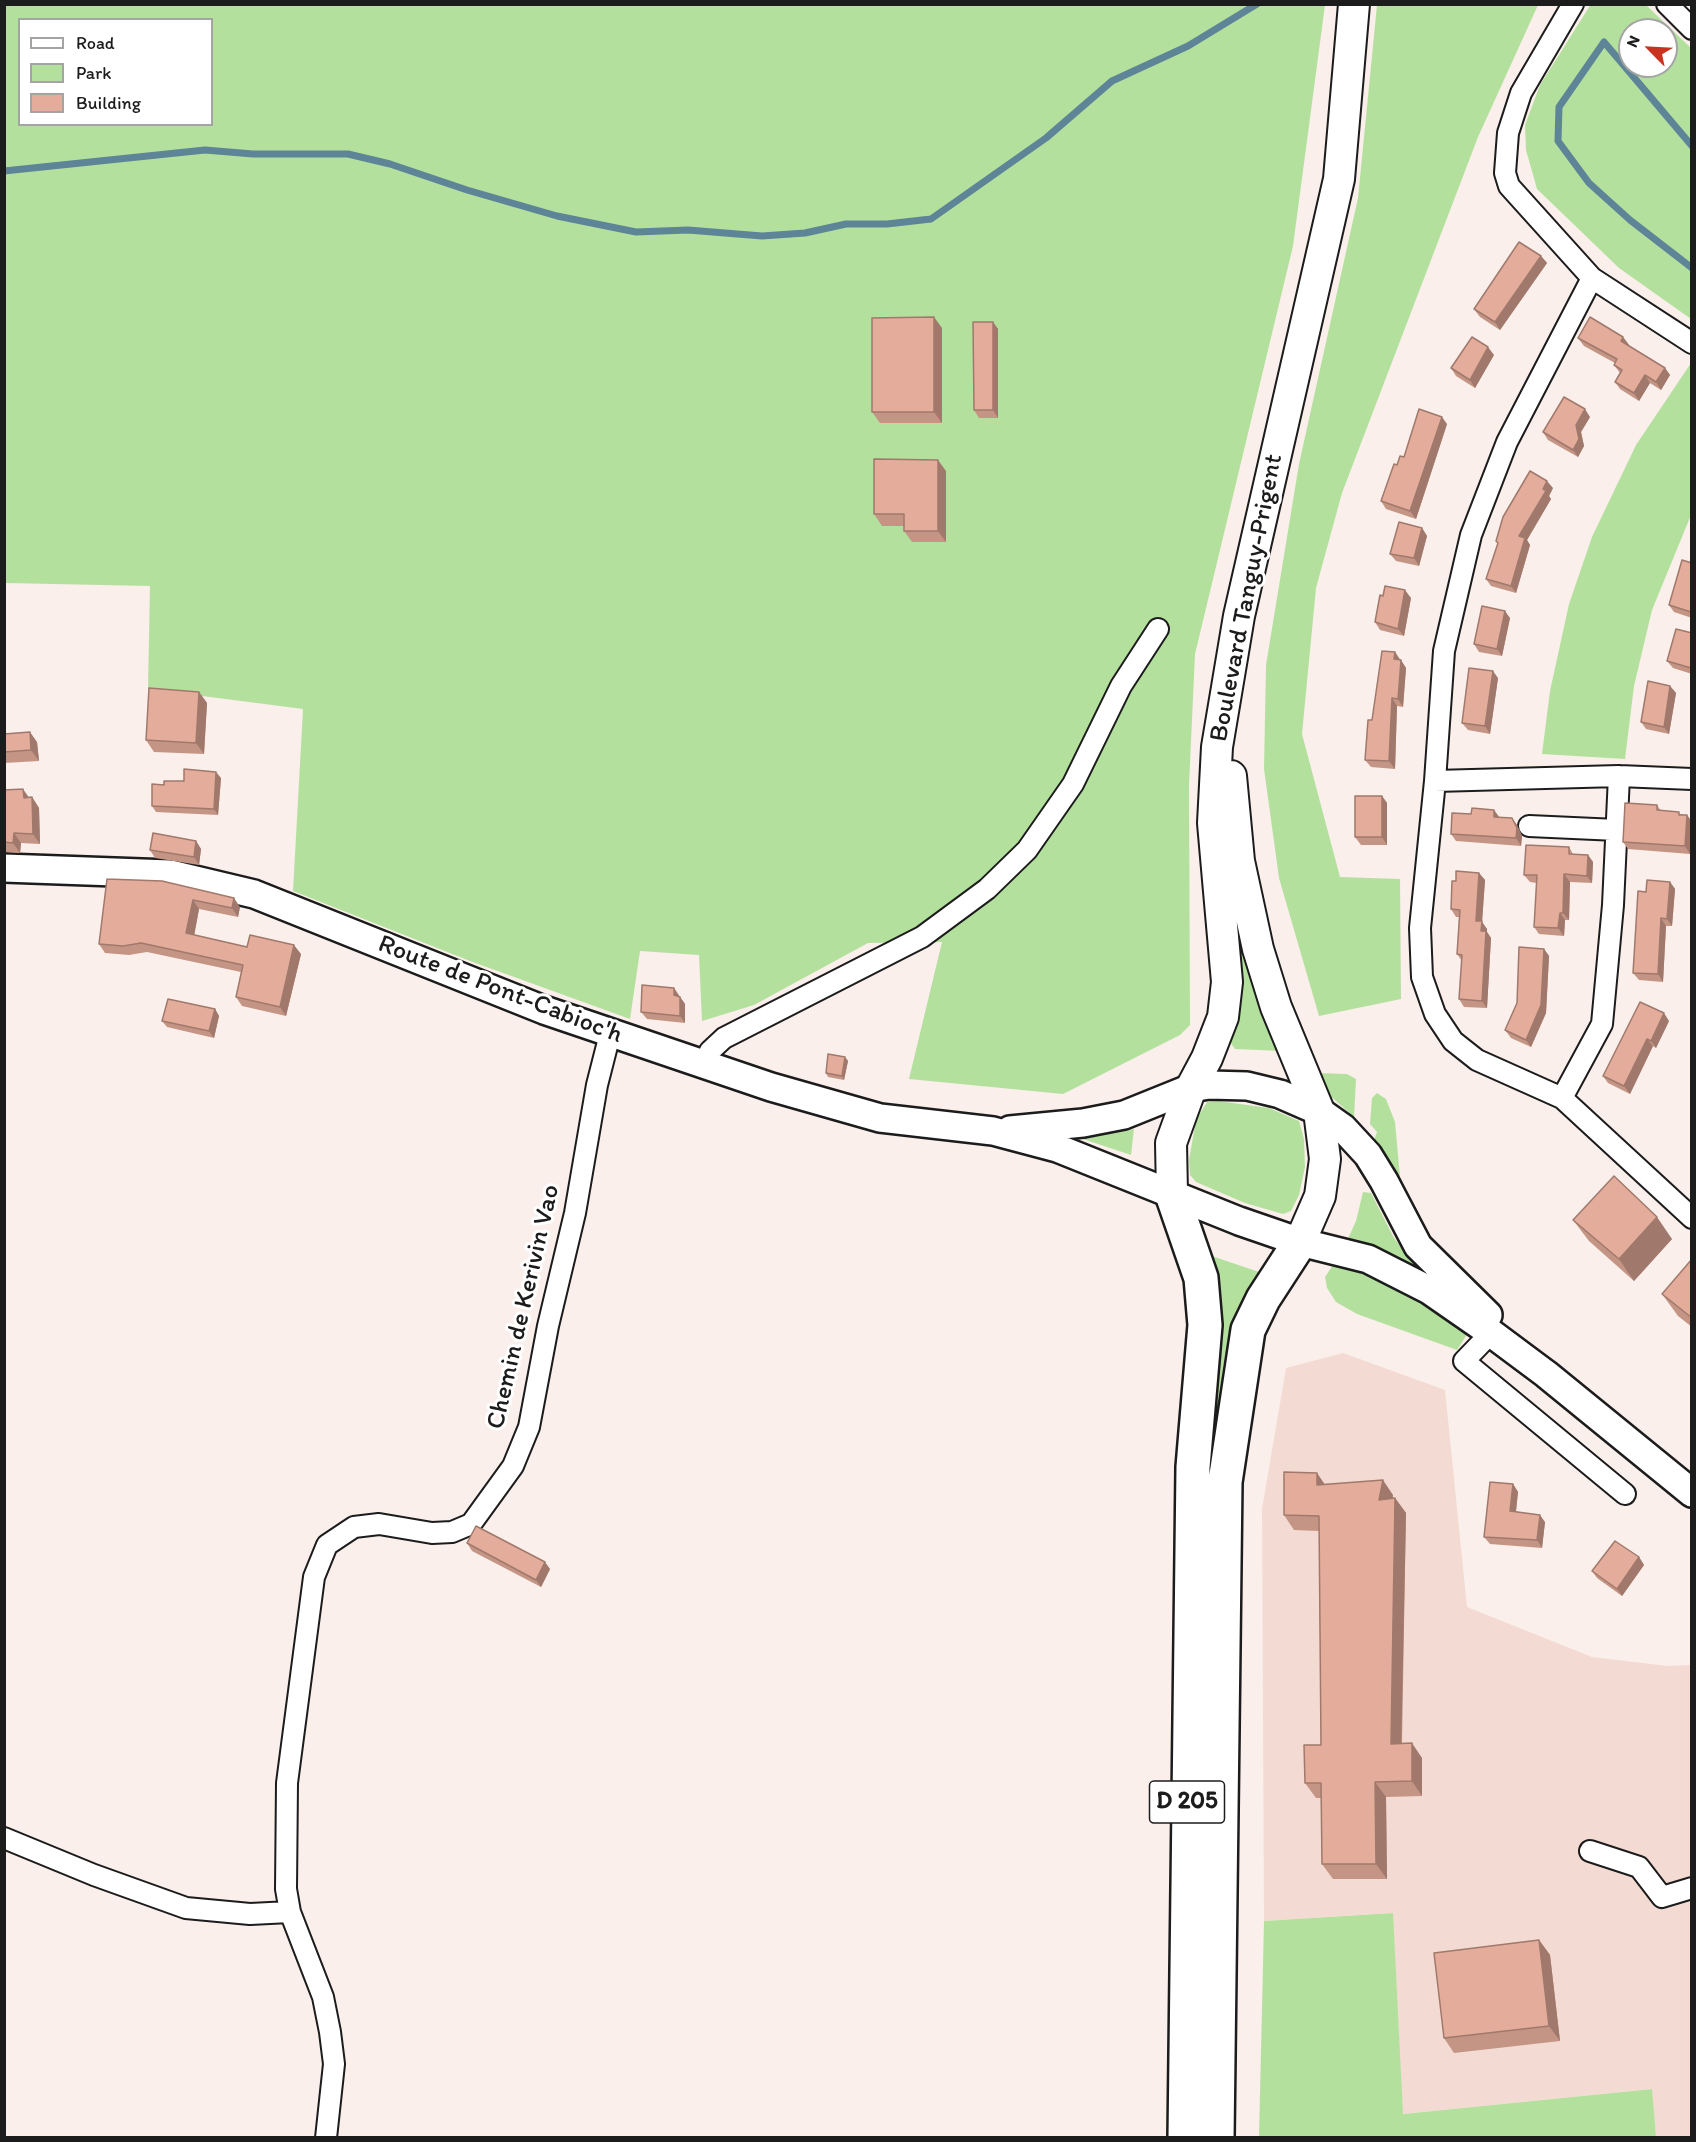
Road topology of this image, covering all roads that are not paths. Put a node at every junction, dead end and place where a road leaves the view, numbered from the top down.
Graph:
1 (1354, 4) edge
2 (1573, 4) edge
3 (1668, 4) edge
4 (1692, 29) edge
5 (1592, 278) junction
6 (1692, 343) edge
7 (1158, 629) dead end
8 (1229, 674) junction
9 (1619, 776) junction
10 (1692, 778) edge
11 (1435, 781) junction
12 (1530, 826) dead end
13 (1617, 830) junction
14 (4, 868) edge
15 (610, 1034) junction
16 (704, 1065) junction
17 (1191, 1088) junction
18 (1562, 1098) junction
19 (1319, 1111) junction
20 (993, 1131) junction
21 (1172, 1194) junction
22 (1692, 1218) edge
23 (1300, 1242) junction
24 (1491, 1333) junction
25 (1546, 1374) junction
26 (1692, 1493) edge
27 (1625, 1494) dead end
28 (4, 1838) edge
29 (1590, 1851) dead end
30 (1692, 1888) edge
31 (290, 1912) junction
32 (326, 2138) edge
33 (1185, 2138) edge
34 (1217, 2138) edge

1 - 8 main road, Boulevard Tanguy-Prigent
2 - 5 street
3 - 4 street
5 - 6 street
5 - 11 street
7 - 16 street
8 - 17 main road, Boulevard Tanguy-Prigent
8 - 19 main road
9 - 10 street
9 - 11 street
9 - 13 street
11 - 18 street
12 - 13 street
13 - 18 street
14 - 15 street, Route de Pont-Cabioc'h
15 - 16 street, Route de Pont-Cabioc'h
15 - 31 street, Chemin de Kerivin Vao
16 - 20 street, Route de Pont-Cabioc'h
17 - 19 street
17 - 20 street, Route de Pont-Cabioc'h
17 - 21 main road, Boulevard Tanguy-Prigent
18 - 22 street
19 - 23 main road
19 - 25 street
20 - 21 street, Route de Pont-Cabioc'h
21 - 23 street
21 - 33 highway, D 205
23 - 24 street
23 - 34 highway, D 205
24 - 25 street
24 - 27 street
25 - 26 street
28 - 31 street
29 - 30 street
31 - 32 street, Chemin de Kerivin Vao

